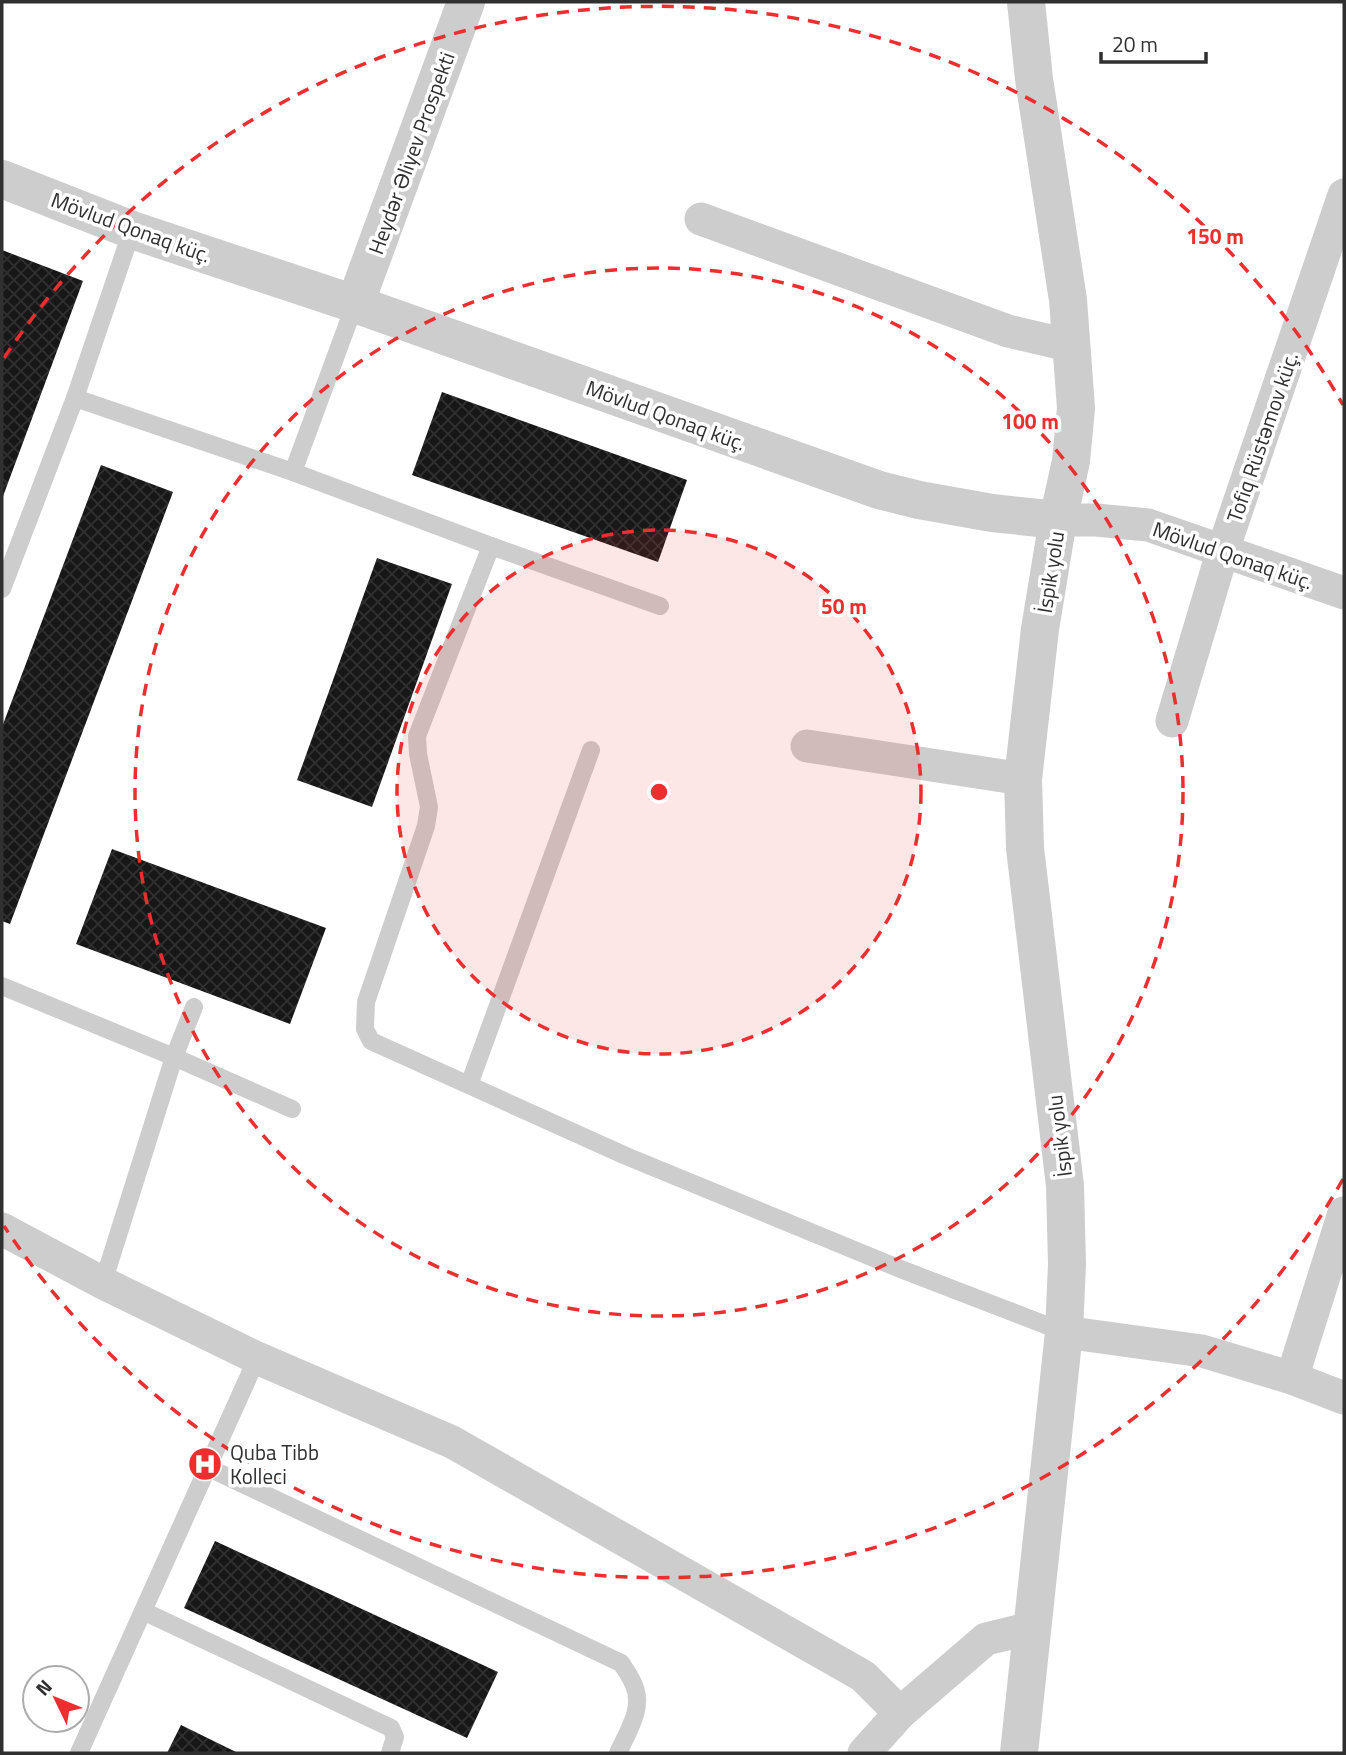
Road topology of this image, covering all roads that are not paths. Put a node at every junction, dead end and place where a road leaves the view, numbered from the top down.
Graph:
1 (466, 2) edge
2 (1026, 2) edge
3 (2, 179) edge
4 (1344, 195) edge
5 (701, 219) dead end
6 (132, 230) junction
7 (355, 304) junction
8 (1072, 346) junction
9 (75, 398) junction
10 (293, 472) junction
11 (1058, 520) junction
12 (491, 546) junction
13 (1223, 550) junction
14 (2, 589) edge
15 (1344, 593) edge
16 (660, 606) dead end
17 (1172, 721) dead end
18 (807, 746) dead end
19 (591, 750) dead end
20 (1023, 779) junction
21 (2, 986) edge
22 (194, 1007) dead end
23 (174, 1057) junction
24 (469, 1085) junction
25 (292, 1109) dead end
26 (1344, 1213) edge
27 (2, 1230) edge
28 (103, 1283) junction
29 (1064, 1332) junction
30 (257, 1359) junction
31 (1292, 1378) junction
32 (1344, 1398) edge
33 (207, 1467) junction
34 (143, 1611) junction
35 (1031, 1628) junction
36 (900, 1713) junction
37 (79, 1753) edge
38 (390, 1753) edge
39 (618, 1753) edge
40 (864, 1753) edge
41 (1018, 1753) edge

1 - 7 street, Heydər Əliyev Prospekti
2 - 8 street, İspik yolu
3 - 6 street, Mövlud Qonaq küç.
4 - 13 street, Tofiq Rüstəmov küç.
5 - 8 street
6 - 7 street, Mövlud Qonaq küç.
6 - 9 lane
7 - 10 lane
7 - 11 street, Mövlud Qonaq küç.
8 - 11 street, İspik yolu
9 - 10 lane
9 - 14 lane
10 - 12 lane
11 - 13 street, Mövlud Qonaq küç.
11 - 20 street, İspik yolu
12 - 16 lane
12 - 24 lane
13 - 15 street, Mövlud Qonaq küç.
13 - 17 street, Tofiq Rüstəmov küç.
18 - 20 street
19 - 24 lane
20 - 29 street, İspik yolu
21 - 23 lane
22 - 23 lane
23 - 25 lane
23 - 28 lane
24 - 29 lane
26 - 31 street
27 - 28 street
28 - 30 street
29 - 31 street
29 - 35 street, İspik yolu
30 - 33 lane
30 - 36 street
31 - 32 street
33 - 34 lane
33 - 39 lane
34 - 37 lane
34 - 38 lane
35 - 36 street
35 - 41 street, İspik yolu
36 - 40 street

